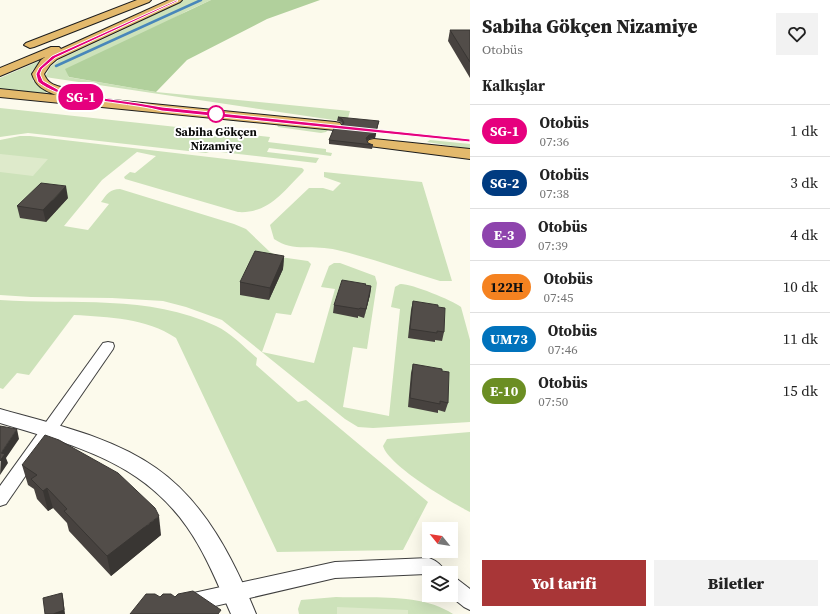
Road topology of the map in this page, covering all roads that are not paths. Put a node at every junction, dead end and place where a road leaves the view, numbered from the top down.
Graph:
1 (146, 0) edge
2 (156, 0) edge
3 (172, 0) edge
4 (177, 0) edge
5 (21, 49) dead end
6 (0, 65) edge
7 (0, 72) edge
8 (0, 93) edge
9 (0, 104) edge
10 (162, 109) junction
11 (470, 141) edge
12 (470, 154) edge
13 (108, 346) dead end
14 (0, 416) edge
15 (47, 430) junction
16 (0, 499) edge
17 (422, 566) edge
18 (458, 591) edge
19 (234, 592) junction
20 (470, 601) edge
21 (172, 607) edge
22 (244, 614) edge

1 - 5 highway
2 - 6 highway
3 - 7 highway
4 - 10 highway
8 - 10 highway
9 - 10 highway
11 - 12 highway
13 - 15 street
14 - 15 street
15 - 16 street
15 - 19 street
17 - 19 street
18 - 20 street
19 - 21 street
19 - 22 street

